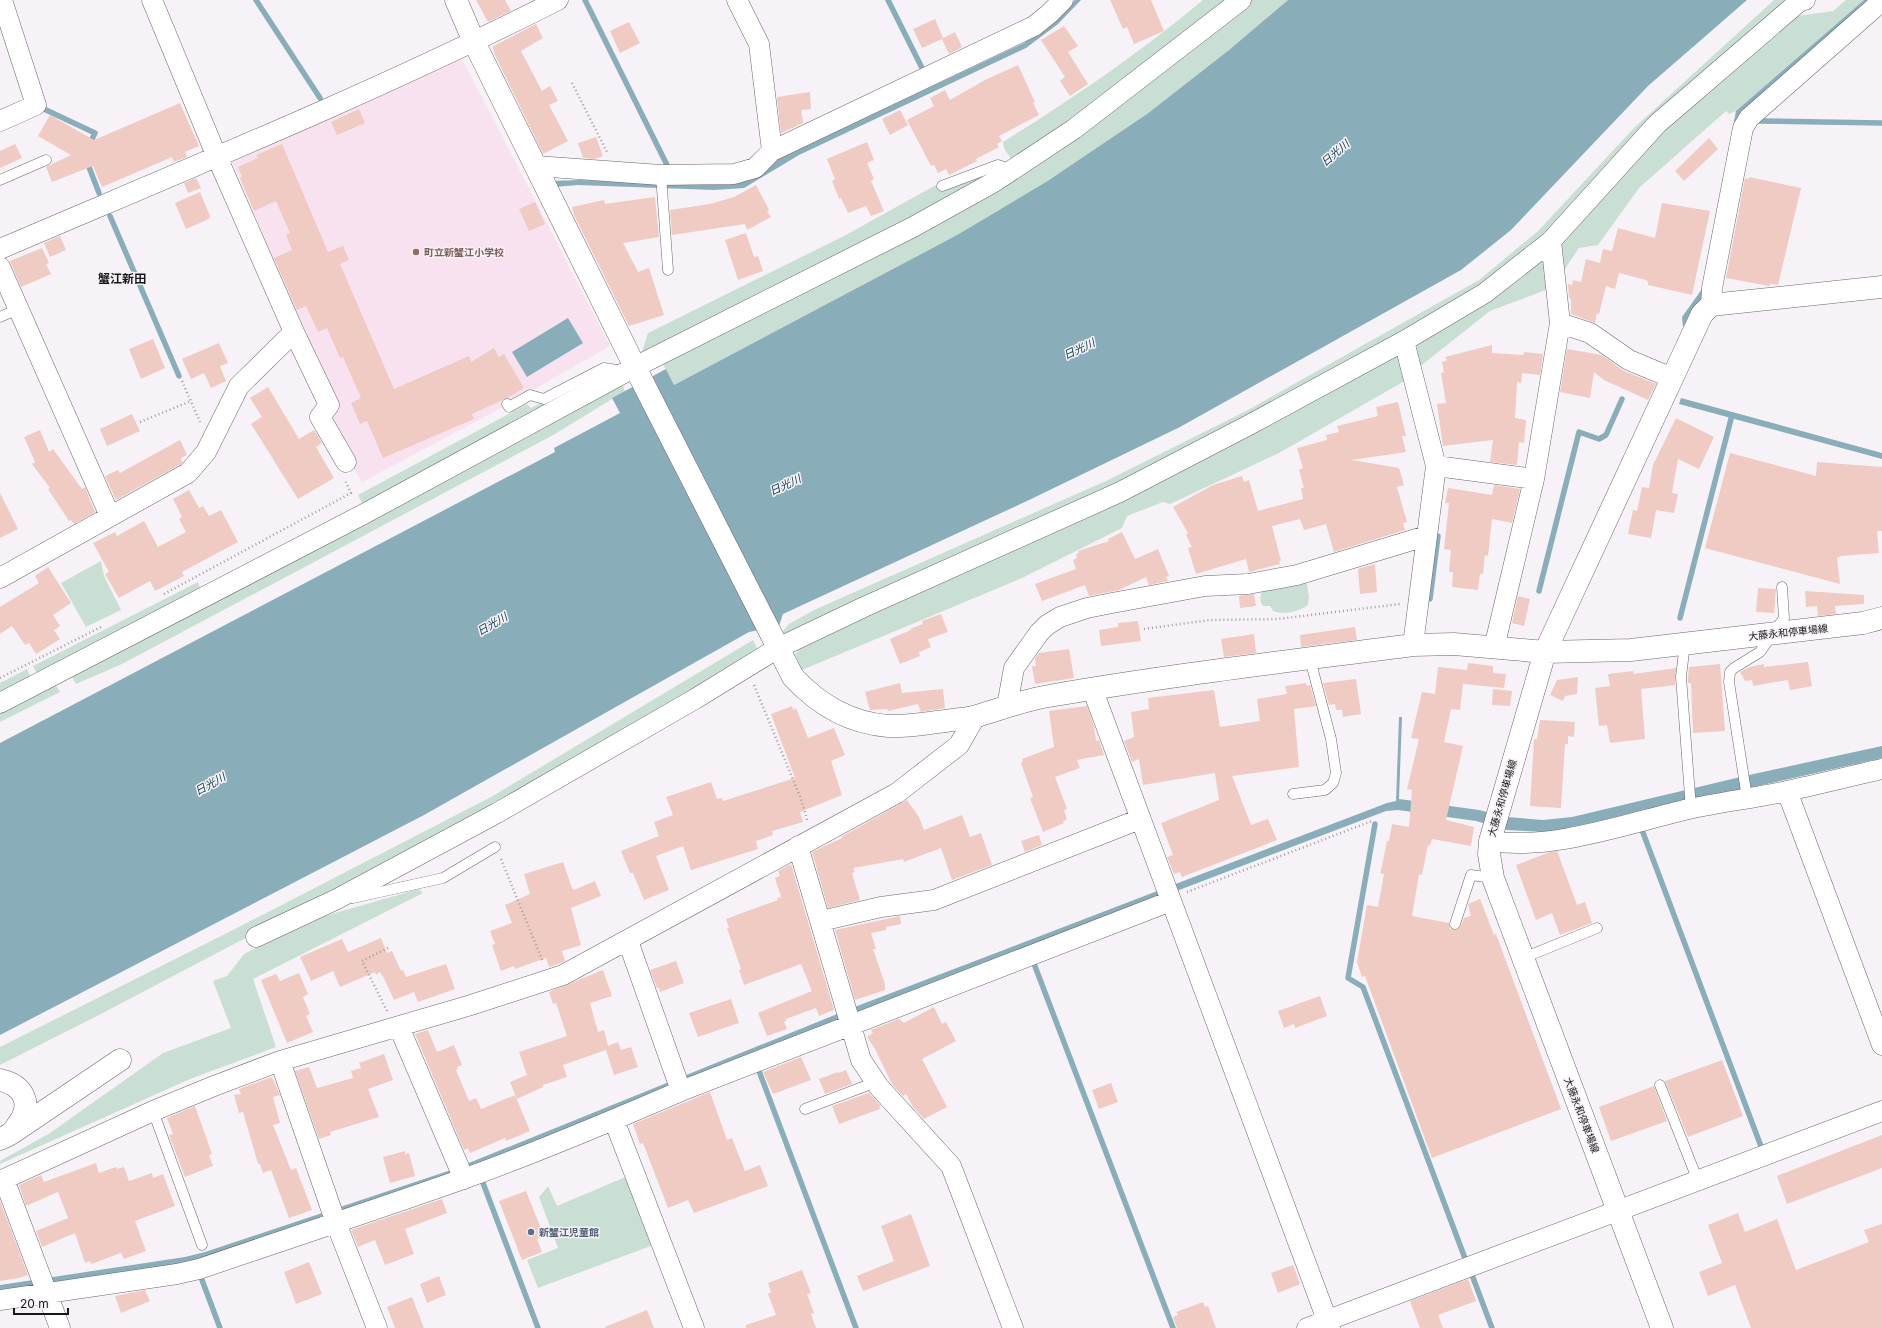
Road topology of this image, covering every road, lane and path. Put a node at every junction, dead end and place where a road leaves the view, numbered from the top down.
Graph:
1 (2, 0) edge
2 (152, 0) edge
3 (456, 0) edge
4 (557, 0) edge
5 (737, 0) edge
6 (1063, 0) edge
7 (1241, 0) edge
8 (1805, 0) edge
9 (1882, 1) edge
10 (1046, 7) edge
11 (474, 42) junction
12 (572, 83) dead end
13 (0, 121) edge
14 (772, 151) junction
15 (217, 156) junction
16 (46, 160) dead end
17 (536, 166) junction
18 (1012, 170) junction
19 (617, 172) junction
20 (0, 180) edge
21 (662, 181) junction
22 (942, 186) dead end
23 (1551, 241) junction
24 (0, 249) edge
25 (0, 268) edge
26 (668, 270) dead end
27 (1882, 287) edge
28 (1711, 305) junction
29 (19, 309) junction
30 (0, 317) edge
31 (1560, 323) junction
32 (294, 332) junction
33 (1404, 341) junction
34 (634, 371) junction
35 (1672, 378) junction
36 (182, 380) dead end
37 (191, 401) junction
38 (507, 404) dead end
39 (140, 422) dead end
40 (210, 444) junction
41 (346, 462) joint
42 (1436, 466) junction
43 (1534, 479) junction
44 (110, 516) junction
45 (1426, 536) junction
46 (0, 578) edge
47 (1782, 587) dead end
48 (163, 595) dead end
49 (1418, 601) junction
50 (1882, 618) edge
51 (104, 626) dead end
52 (1144, 629) dead end
53 (1774, 634) junction
54 (1685, 643) junction
55 (777, 644) junction
56 (1413, 646) junction
57 (1494, 648) junction
58 (1545, 652) junction
59 (1310, 659) junction
60 (0, 678) edge
61 (1092, 688) junction
62 (758, 694) dead end
63 (0, 703) edge
64 (1007, 706) junction
65 (975, 717) junction
66 (1882, 769) edge
67 (1787, 791) junction
68 (1293, 794) dead end
69 (1746, 795) junction
70 (1691, 807) junction
71 (1140, 819) junction
72 (1372, 821) dead end
73 (1491, 837) junction
74 (805, 842) junction
75 (495, 846) joint
76 (1493, 878) junction
77 (1168, 894) junction
78 (337, 899) junction
79 (821, 921) junction
80 (1454, 924) dead end
81 (1597, 928) dead end
82 (256, 937) dead end
83 (628, 941) junction
84 (390, 947) dead end
85 (1523, 958) junction
86 (550, 979) junction
87 (848, 1018) junction
88 (397, 1027) junction
89 (1882, 1045) edge
90 (120, 1060) dead end
91 (280, 1062) junction
92 (0, 1080) edge
93 (876, 1082) junction
94 (679, 1085) junction
95 (1660, 1085) dead end
96 (805, 1109) dead end
97 (153, 1111) junction
98 (1882, 1112) edge
99 (614, 1120) junction
100 (6, 1136) edge
101 (461, 1173) junction
102 (2, 1180) edge
103 (1698, 1181) junction
104 (1618, 1211) junction
105 (334, 1217) junction
106 (202, 1245) dead end
107 (44, 1287) junction
108 (0, 1300) edge
109 (1328, 1324) edge
110 (60, 1328) edge
111 (377, 1328) edge
112 (694, 1328) edge
113 (1013, 1328) edge
114 (1307, 1328) edge
115 (1662, 1328) edge

1 - 13 street
2 - 15 street
3 - 11 street
4 - 11 street
5 - 14 street
6 - 10 street
7 - 18 street
8 - 23 street
9 - 28 street
10 - 14 street
11 - 15 street
11 - 17 street
12 - 19 path
14 - 21 street
15 - 24 street
15 - 32 street
16 - 20 lane
17 - 19 street
17 - 34 street
18 - 22 lane
18 - 34 street
19 - 21 street
21 - 26 lane
23 - 31 street
23 - 33 street
25 - 29 street
27 - 28 street
28 - 35 street
29 - 30 lane
29 - 44 street
31 - 35 street
31 - 43 street
32 - 40 street
32 - 41 street
33 - 42 street
33 - 55 street
34 - 38 lane
34 - 55 street
34 - 63 street
35 - 58 street
36 - 37 path
37 - 39 path
37 - 40 path
40 - 44 street
41 - 48 path
42 - 43 street
42 - 45 street
43 - 57 street
44 - 46 street
45 - 49 street
45 - 64 street
47 - 53 lane
49 - 52 path
49 - 56 street
50 - 53 street, 大藤永和停車場線
51 - 60 path
53 - 54 street, 大藤永和停車場線
53 - 69 lane
54 - 58 street, 大藤永和停車場線
54 - 70 lane
55 - 65 street
55 - 78 street
56 - 57 street
56 - 59 street
57 - 58 street
58 - 73 street, 大藤永和停車場線
59 - 61 street
59 - 68 lane
61 - 64 street
61 - 71 street
62 - 74 path
64 - 65 street
65 - 74 street
66 - 67 street
67 - 69 street
67 - 89 street
69 - 70 street
70 - 73 street
71 - 77 street
71 - 79 street
72 - 77 path
73 - 76 street, 大藤永和停車場線
74 - 79 street
74 - 83 street
75 - 78 lane
75 - 86 path
76 - 80 lane
76 - 85 street, 大藤永和停車場線
77 - 87 street
77 - 109 street
78 - 82 street
79 - 87 street
81 - 85 lane
83 - 86 street
83 - 94 street
84 - 88 path
85 - 104 street, 大藤永和停車場線
86 - 88 street
87 - 93 street
87 - 94 street
88 - 91 street
88 - 101 street
90 - 100 street
91 - 97 street
91 - 105 street
92 - 100 street
93 - 96 lane
93 - 113 street
94 - 99 street
95 - 103 lane
97 - 102 street
97 - 106 lane
98 - 103 street
99 - 101 street
99 - 112 street
101 - 105 street
102 - 107 street
103 - 104 street
104 - 109 street
104 - 115 street, 大藤永和停車場線
105 - 107 street
105 - 111 street
107 - 108 street
107 - 110 street
109 - 114 street

